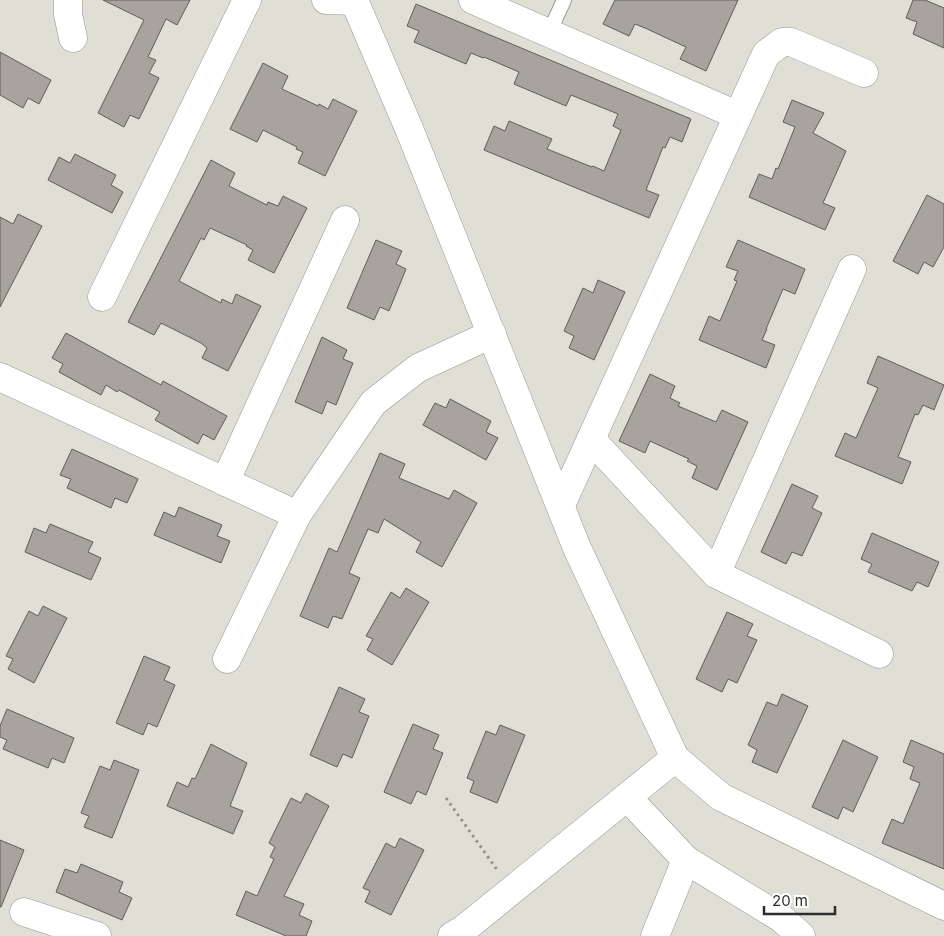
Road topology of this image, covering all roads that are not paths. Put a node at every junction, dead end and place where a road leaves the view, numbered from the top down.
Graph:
1 (68, 0) edge
2 (247, 0) edge
3 (326, 0) edge
4 (355, 0) edge
5 (473, 0) edge
6 (564, 0) edge
7 (549, 33) junction
8 (73, 38) dead end
9 (864, 74) dead end
10 (738, 115) junction
11 (345, 220) dead end
12 (852, 269) dead end
13 (102, 297) dead end
14 (492, 334) junction
15 (0, 377) edge
16 (591, 439) junction
17 (225, 482) junction
18 (561, 505) junction
19 (297, 515) junction
20 (716, 574) junction
21 (879, 654) dead end
22 (227, 659) dead end
23 (675, 758) junction
24 (627, 797) junction
25 (686, 860) junction
26 (944, 906) edge
27 (24, 912) dead end
28 (96, 936) edge
29 (452, 936) edge
30 (654, 936) edge
31 (801, 936) edge

1 - 8 street
2 - 13 street
3 - 4 street
4 - 14 street
5 - 7 street
6 - 7 lane
7 - 10 street
9 - 10 street
10 - 16 street
11 - 17 street
12 - 20 street
14 - 18 street
14 - 19 street
15 - 17 street
16 - 18 street
16 - 20 street
17 - 19 street
18 - 23 street
19 - 22 street
20 - 21 street
23 - 24 street
23 - 26 street
24 - 25 street
24 - 29 street
25 - 30 street
25 - 31 street
27 - 28 street

